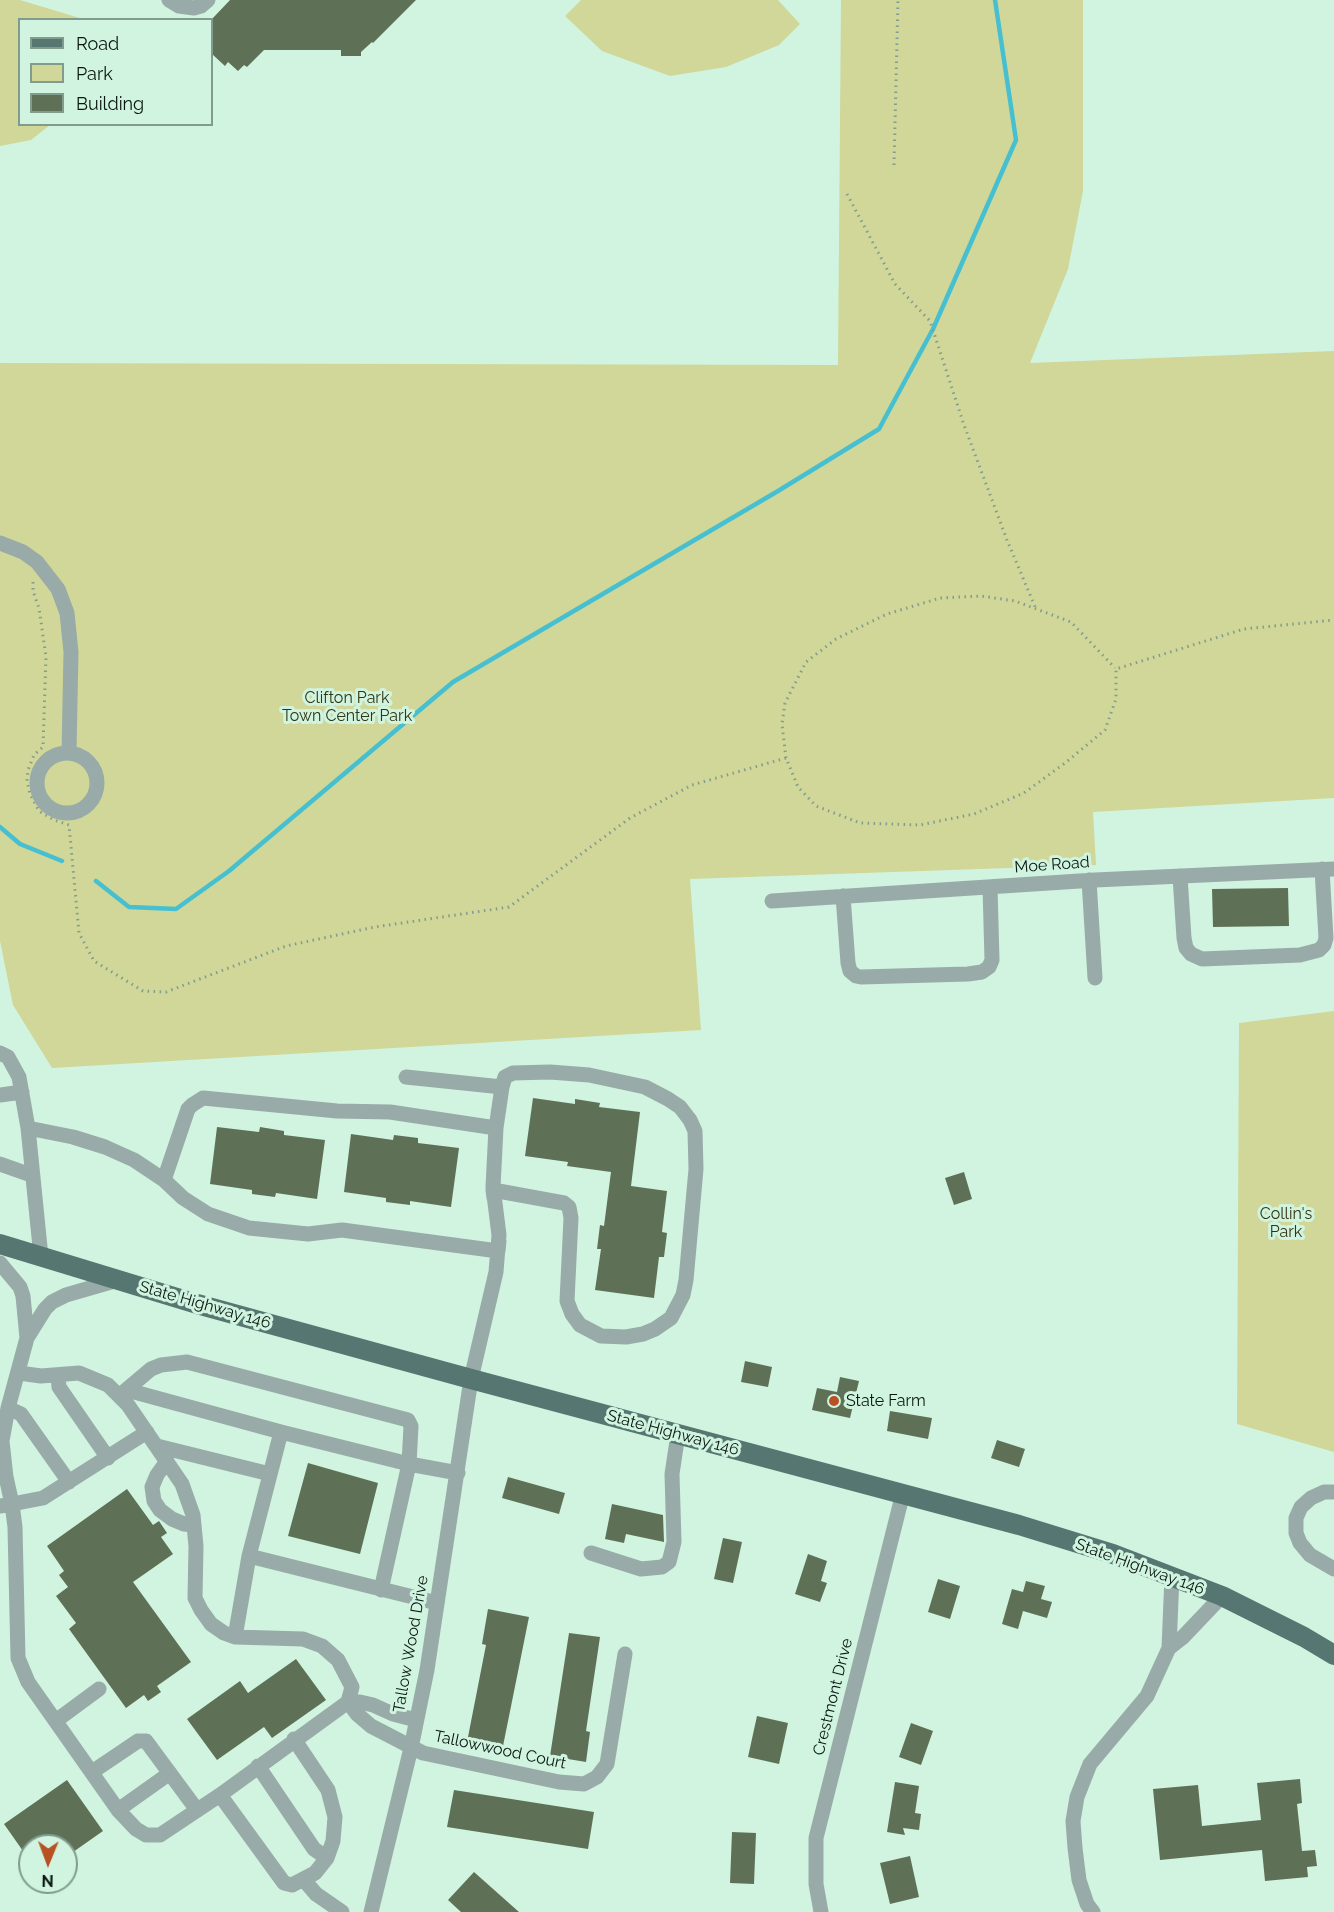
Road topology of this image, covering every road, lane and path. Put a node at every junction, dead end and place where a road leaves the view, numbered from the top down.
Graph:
1 (169, 0) edge
2 (208, 0) edge
3 (898, 0) edge
4 (894, 165) dead end
5 (847, 194) dead end
6 (0, 543) edge
7 (33, 579) dead end
8 (1036, 609) junction
9 (1334, 620) edge
10 (1116, 669) junction
11 (69, 753) junction
12 (786, 758) junction
13 (1328, 869) edge
14 (1180, 876) junction
15 (1089, 880) junction
16 (990, 887) junction
17 (843, 896) junction
18 (772, 901) dead end
19 (1095, 978) dead end
20 (0, 1053) edge
21 (406, 1077) dead end
22 (502, 1087) junction
23 (22, 1092) junction
24 (0, 1095) edge
25 (28, 1128) junction
26 (496, 1128) junction
27 (0, 1164) edge
28 (32, 1175) junction
29 (164, 1180) junction
30 (493, 1190) junction
31 (0, 1244) edge
32 (498, 1251) junction
33 (41, 1257) junction
34 (0, 1263) edge
35 (118, 1280) junction
36 (27, 1338) junction
37 (19, 1373) junction
38 (58, 1376) junction
39 (471, 1379) junction
40 (123, 1393) junction
41 (8, 1408) junction
42 (147, 1431) junction
43 (281, 1432) junction
44 (678, 1434) junction
45 (157, 1446) junction
46 (108, 1458) junction
47 (167, 1461) junction
48 (409, 1464) junction
49 (458, 1473) junction
50 (270, 1474) junction
51 (69, 1482) junction
52 (1334, 1492) edge
53 (903, 1493) junction
54 (6, 1505) edge
55 (194, 1525) junction
56 (591, 1553) dead end
57 (249, 1556) junction
58 (1334, 1569) edge
59 (1172, 1576) junction
60 (381, 1590) junction
61 (1222, 1596) junction
62 (437, 1603) junction
63 (235, 1637) junction
64 (1169, 1648) junction
65 (625, 1654) dead end
66 (1334, 1655) edge
67 (99, 1689) dead end
68 (348, 1702) junction
69 (57, 1720) junction
70 (417, 1720) junction
71 (294, 1739) junction
72 (411, 1748) junction
73 (258, 1766) junction
74 (92, 1772) junction
75 (170, 1773) junction
76 (220, 1795) junction
77 (118, 1810) junction
78 (196, 1810) junction
79 (327, 1858) junction
80 (304, 1880) junction
81 (342, 1912) edge
82 (371, 1912) edge
83 (821, 1912) edge
84 (1093, 1912) edge

1 - 2 street
3 - 4 path
5 - 8 path
6 - 11 street
7 - 12 path
8 - 10 path
8 - 12 path
9 - 10 path
10 - 12 path
11 - 11 street
13 - 14 street, Moe Road
13 - 14 street
14 - 15 street, Moe Road
15 - 16 street, Moe Road
15 - 19 street
16 - 17 street, Moe Road
16 - 17 street
17 - 18 street, Moe Road
20 - 23 street
21 - 22 street
22 - 26 street, Tallow Wood Drive
22 - 30 street
23 - 24 street
23 - 25 street
25 - 28 street
25 - 29 street
26 - 29 street
26 - 30 street, Tallow Wood Drive
27 - 28 street
28 - 33 street
29 - 32 street
30 - 32 street, Tallow Wood Drive
31 - 33 main road, State Highway 146
32 - 39 street, Tallow Wood Drive
33 - 35 main road, State Highway 146
34 - 36 street
35 - 36 street
35 - 39 main road, State Highway 146
36 - 37 street
37 - 38 street
37 - 41 street
38 - 40 street
38 - 46 street
39 - 44 main road, State Highway 146
39 - 49 street, Tallow Wood Drive
40 - 42 street
40 - 43 street
40 - 48 street
41 - 51 street
41 - 54 street
42 - 45 street
42 - 46 street
43 - 48 street
43 - 50 street
44 - 53 main road, State Highway 146
44 - 56 street
45 - 47 street
45 - 50 street
46 - 51 street
47 - 55 street
47 - 55 street
48 - 49 street
48 - 60 street
49 - 62 street, Tallow Wood Drive
50 - 57 street
51 - 54 street
52 - 58 street
53 - 59 main road, State Highway 146
53 - 83 street, Crestmont Drive
54 - 69 street
55 - 63 street
57 - 60 street
57 - 63 street
59 - 61 main road, State Highway 146
59 - 64 street
60 - 62 street
61 - 64 street
61 - 66 main road, State Highway 146
62 - 70 street, Tallow Wood Drive
63 - 68 street
64 - 84 street
65 - 72 street, Tallowwood Court
67 - 69 street
68 - 70 street
68 - 71 street
68 - 72 street
69 - 74 street
70 - 72 street, Tallow Wood Drive
71 - 73 street
71 - 79 street
72 - 82 street, Tallow Wood Drive
73 - 76 street
73 - 79 street
74 - 75 street
74 - 77 street
75 - 77 street
75 - 78 street
76 - 78 street
76 - 80 street
77 - 78 street
79 - 80 street
80 - 81 street

